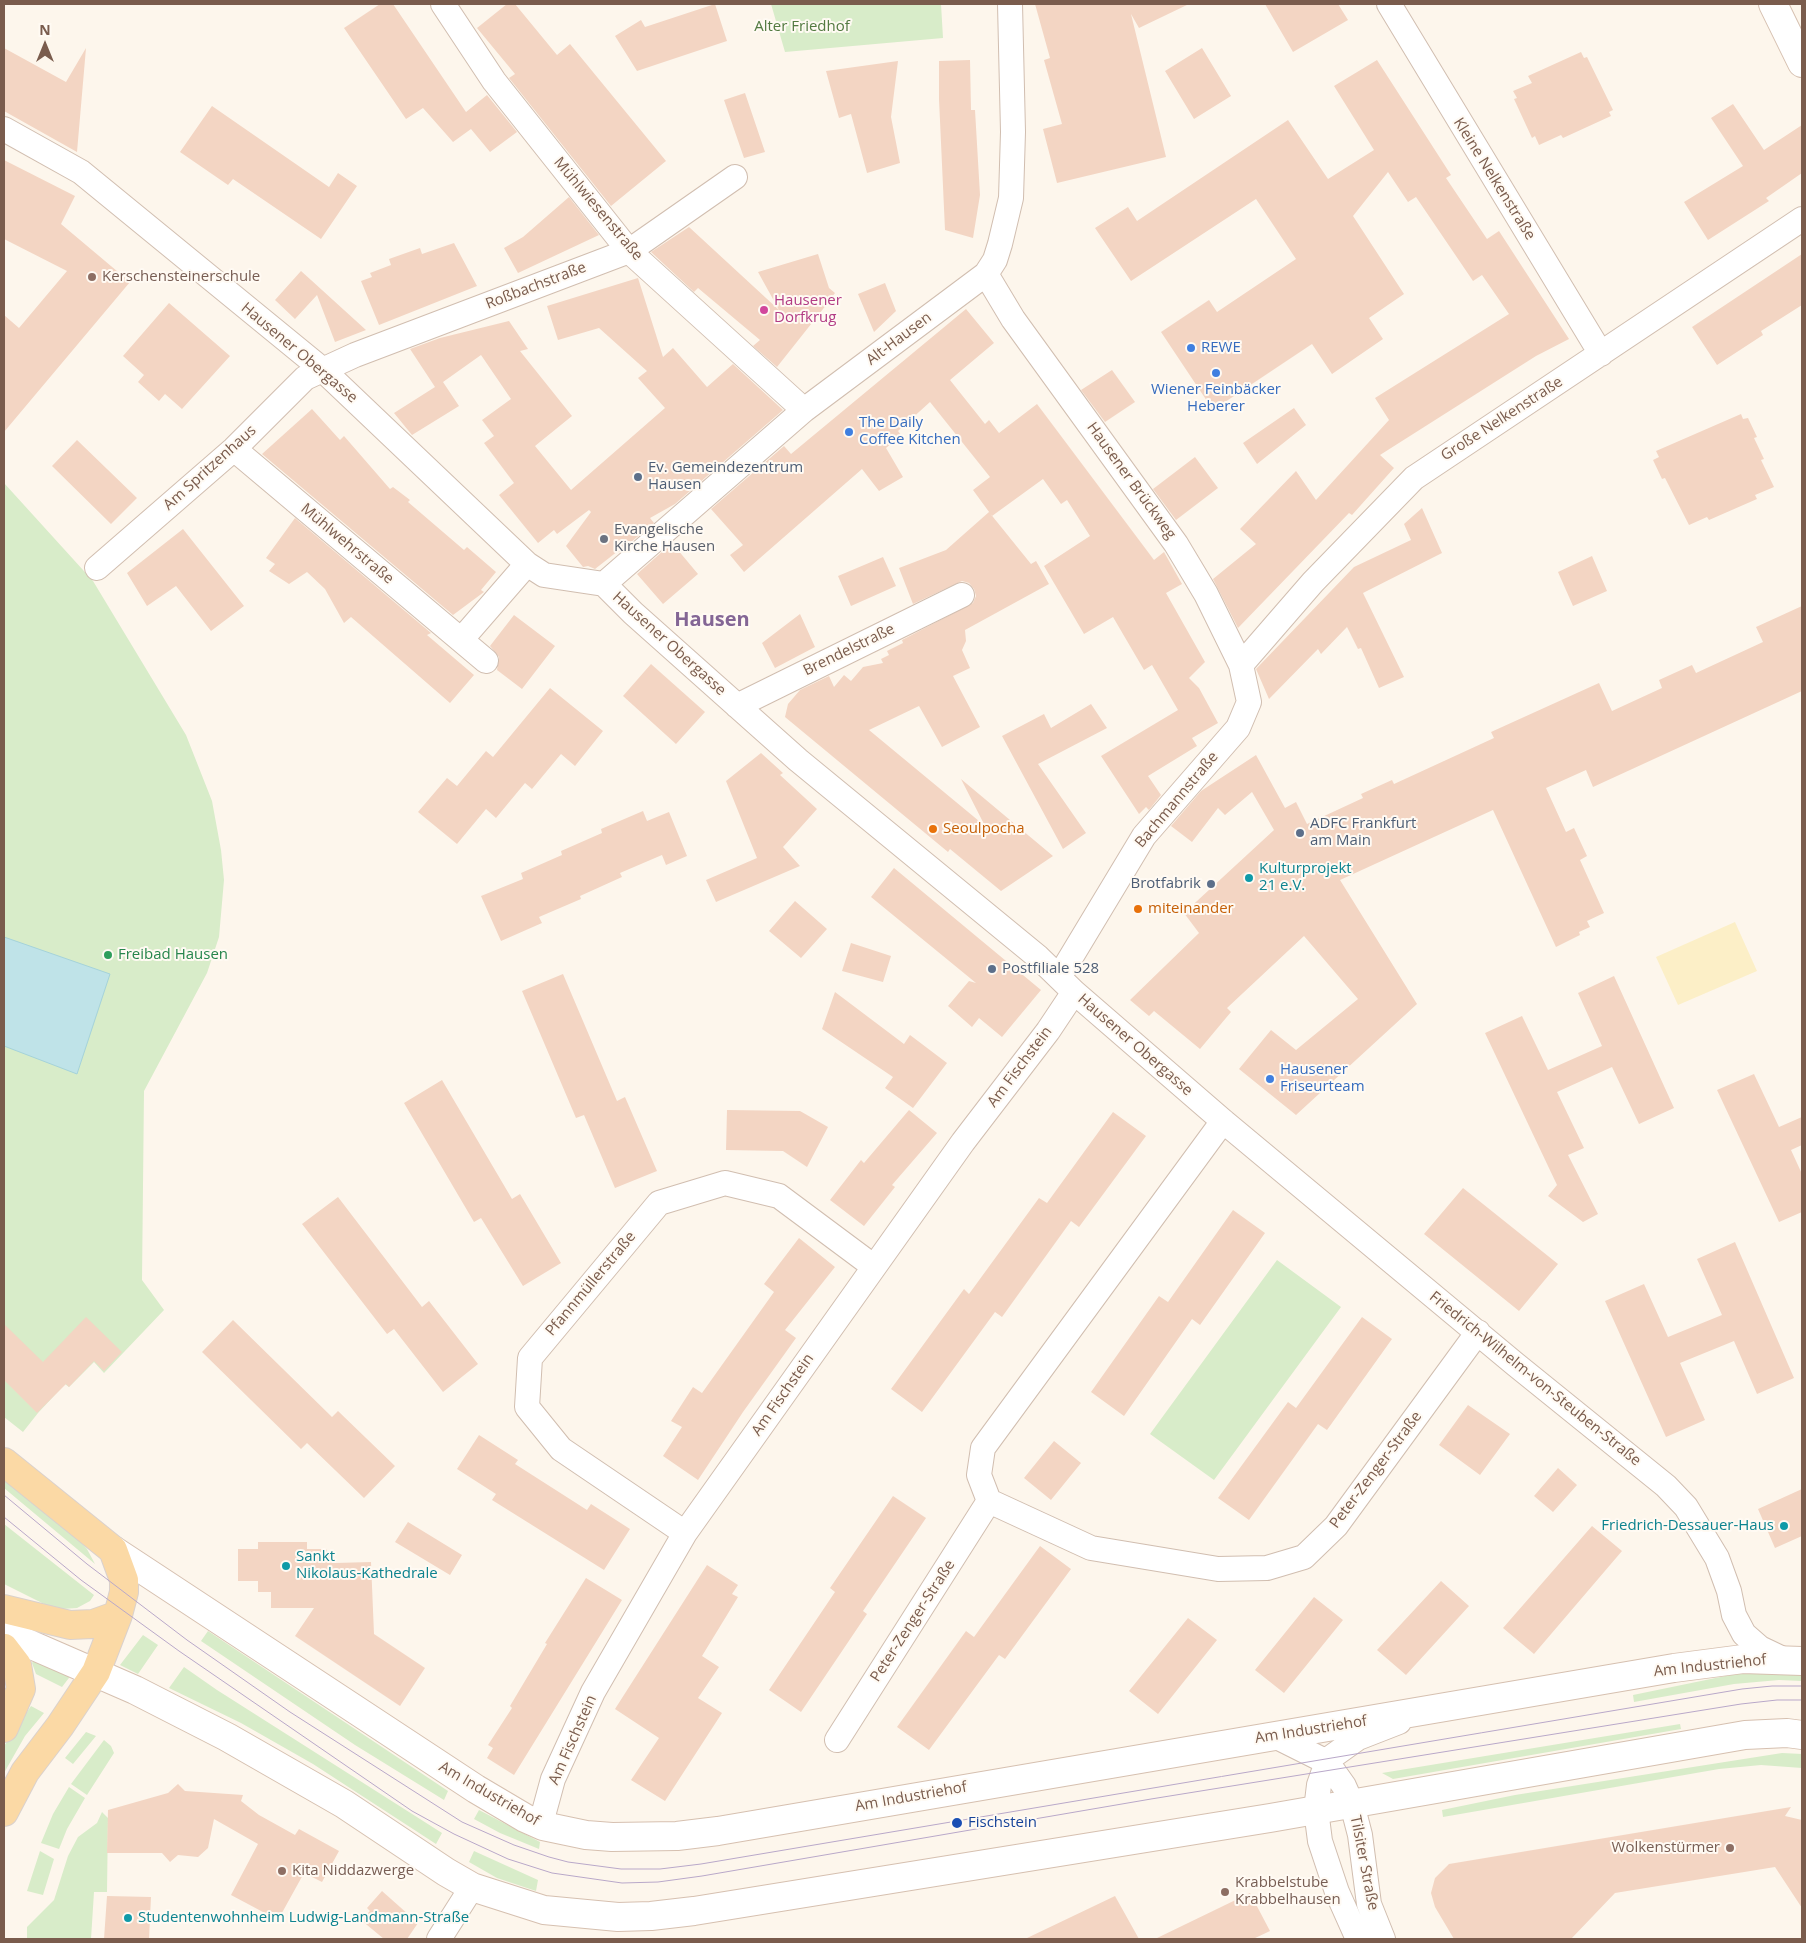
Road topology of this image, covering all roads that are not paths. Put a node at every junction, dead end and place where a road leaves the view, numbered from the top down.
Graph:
1 (443, 4) edge
2 (1010, 4) edge
3 (1389, 4) edge
4 (1773, 4) edge
5 (1802, 63) edge
6 (4, 129) edge
7 (735, 177) dead end
8 (1802, 219) edge
9 (629, 251) junction
10 (986, 274) junction
11 (1601, 354) junction
12 (323, 370) junction
13 (804, 410) junction
14 (234, 449) junction
15 (527, 564) junction
16 (96, 568) dead end
17 (604, 584) junction
18 (962, 594) dead end
19 (461, 640) junction
20 (486, 661) dead end
21 (1241, 665) junction
22 (1249, 702) joint
23 (737, 706) junction
24 (1067, 984) junction
25 (1224, 1121) junction
26 (874, 1266) junction
27 (1478, 1332) junction
28 (4, 1462) edge
29 (989, 1502) junction
30 (685, 1533) junction
31 (113, 1550) junction
32 (4, 1609) edge
33 (118, 1615) junction
34 (4, 1633) edge
35 (4, 1648) edge
36 (1793, 1660) edge
37 (96, 1672) junction
38 (1428, 1710) junction
39 (4, 1728) edge
40 (1802, 1735) edge
41 (1275, 1736) junction
42 (837, 1740) dead end
43 (1327, 1762) junction
44 (1352, 1804) junction
45 (1316, 1810) junction
46 (4, 1812) edge
47 (544, 1826) junction
48 (472, 1887) junction
49 (439, 1939) edge
50 (1358, 1939) edge
51 (1383, 1939) edge

1 - 9 street, Mühlwiesenstraße
2 - 10 street, Alt-Hausen
3 - 11 street, Kleine Nelkenstraße
4 - 5 main road
6 - 12 street, Hausener Obergasse
7 - 9 street, Roßbachstraße
8 - 11 street, Große Nelkenstraße
9 - 12 street, Roßbachstraße
9 - 13 street, Mühlwiesenstraße
10 - 13 street, Alt-Hausen
10 - 21 street, Hausener Brückweg
11 - 21 street, Große Nelkenstraße
12 - 14 street, Am Spritzenhaus
12 - 15 street, Hausener Obergasse
13 - 17 street, Alt-Hausen
14 - 16 street, Am Spritzenhaus
14 - 19 street, Mühlwehrstraße
15 - 17 street, Hausener Obergasse
15 - 19 street
17 - 23 street, Hausener Obergasse
18 - 23 street, Brendelstraße
19 - 20 street, Mühlwehrstraße
21 - 22 street, Hausener Brückweg
22 - 24 street, Bachmannstraße
23 - 24 street, Hausener Obergasse
24 - 25 street, Hausener Obergasse
24 - 26 street, Am Fischstein
25 - 27 street, Friedrich-Wilhelm-von-Steuben-Straße
25 - 29 street
26 - 30 street, Am Fischstein
26 - 30 street, Pfannmüllerstraße
27 - 29 street, Peter-Zenger-Straße
27 - 36 street, Friedrich-Wilhelm-von-Steuben-Straße
28 - 31 main road
29 - 42 street, Peter-Zenger-Straße
30 - 47 street, Am Fischstein
31 - 33 main road
31 - 47 main road, Am Industriehof
32 - 33 main road
33 - 37 main road
34 - 37 main road
35 - 39 main road
36 - 38 main road, Am Industriehof
37 - 46 main road
37 - 48 main road
38 - 41 main road, Am Industriehof
38 - 43 street
40 - 44 main road
41 - 43 street
41 - 47 main road, Am Industriehof
43 - 44 street, Tilsiter Straße
43 - 45 street, Tilsiter Straße
44 - 45 main road
44 - 51 street, Tilsiter Straße
45 - 48 main road
45 - 50 street, Tilsiter Straße
48 - 49 street

